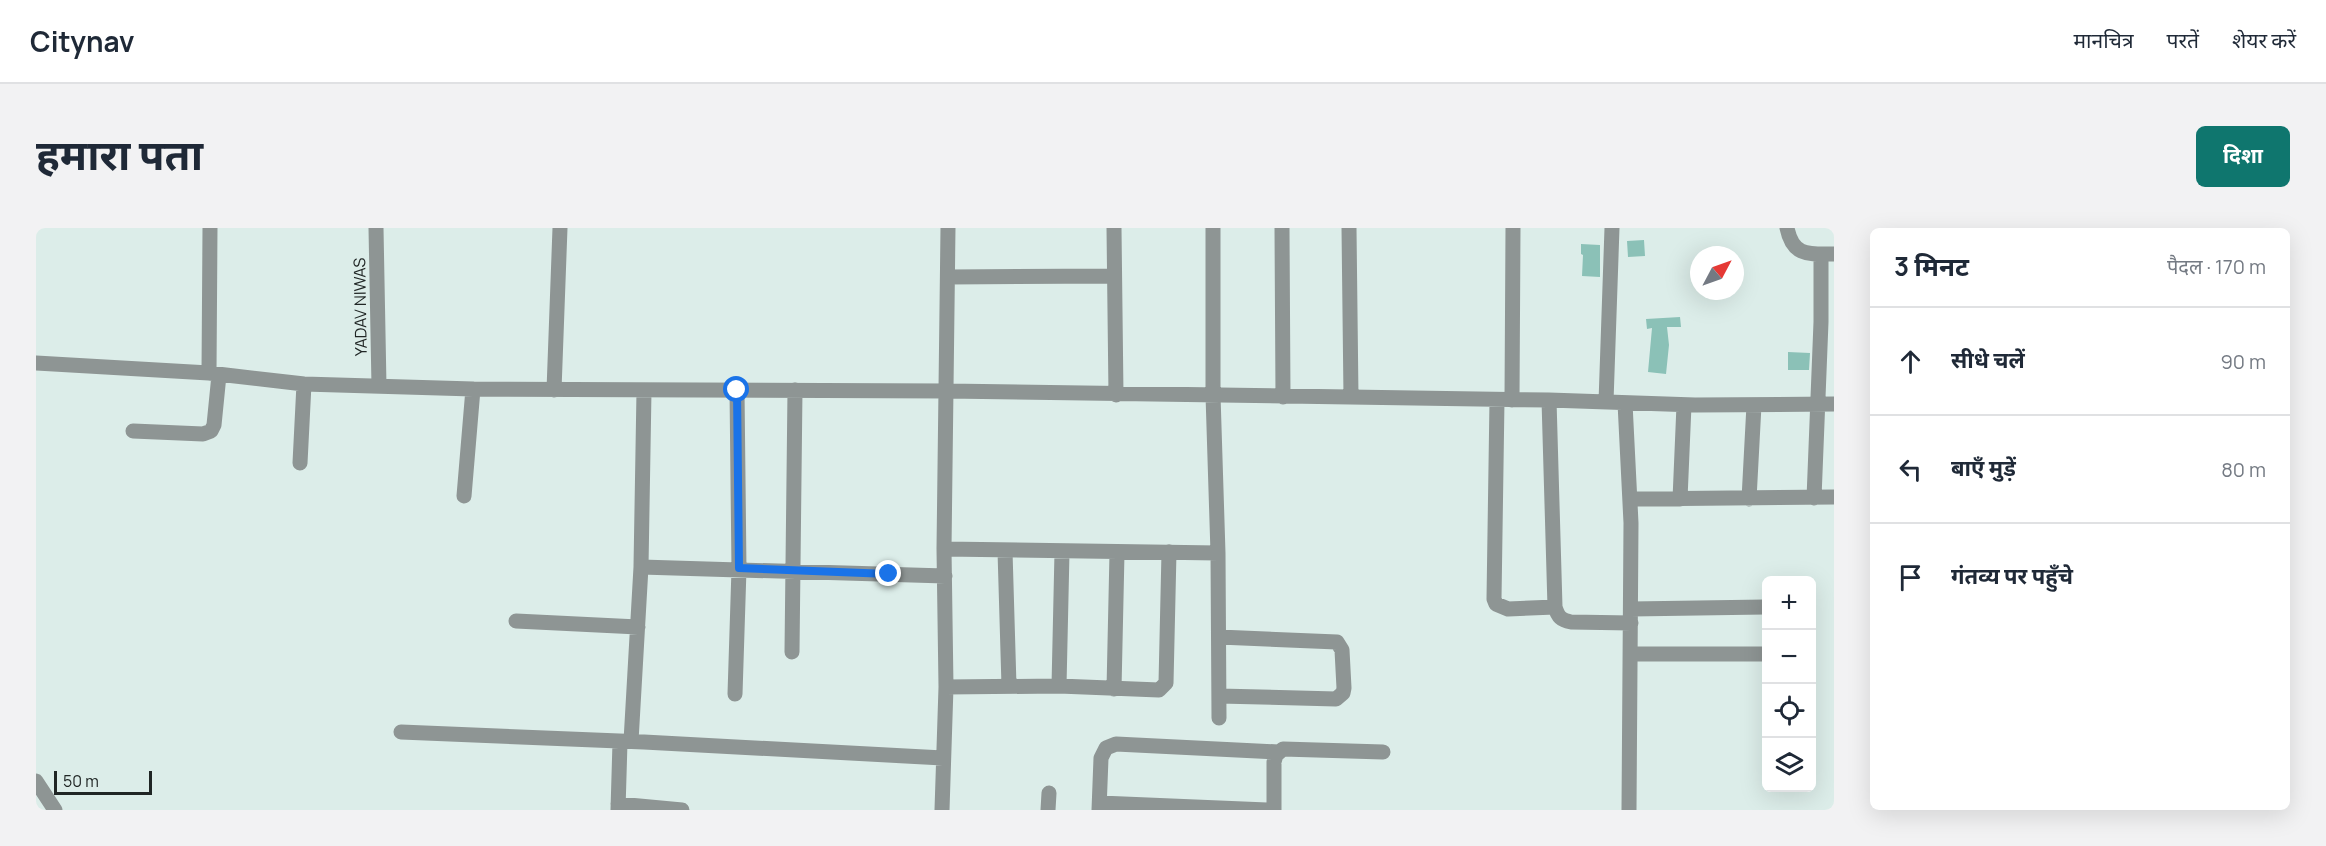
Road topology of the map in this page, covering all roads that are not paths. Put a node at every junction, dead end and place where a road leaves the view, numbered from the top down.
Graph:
1 (210, 228) edge
2 (376, 228) edge
3 (560, 228) edge
4 (948, 228) edge
5 (1114, 228) edge
6 (1213, 228) edge
7 (1282, 228) edge
8 (1349, 228) edge
9 (1513, 228) edge
10 (1612, 228) edge
11 (1787, 228) edge
12 (1827, 254) edge
13 (1113, 276) junction
14 (949, 277) junction
15 (1828, 321) edge
16 (36, 363) edge
17 (214, 374) junction
18 (304, 384) junction
19 (379, 386) junction
20 (473, 389) junction
21 (554, 390) junction
22 (737, 390) junction
23 (795, 390) junction
24 (644, 391) junction
25 (947, 391) junction
26 (1116, 395) junction
27 (1213, 395) junction
28 (1283, 397) junction
29 (1351, 397) junction
30 (1504, 400) junction
31 (1549, 400) junction
32 (1606, 402) junction
33 (1625, 403) junction
34 (1818, 404) junction
35 (1834, 404) edge
36 (1684, 405) junction
37 (1754, 405) junction
38 (133, 430) dead end
39 (300, 463) dead end
40 (464, 496) dead end
41 (1834, 497) edge
42 (1814, 498) junction
43 (1631, 499) junction
44 (1680, 499) junction
45 (1749, 499) junction
46 (944, 549) junction
47 (1005, 551) junction
48 (1062, 552) junction
49 (1169, 552) junction
50 (1117, 553) junction
51 (1218, 553) junction
52 (641, 567) junction
53 (739, 568) junction
54 (794, 572) junction
55 (945, 576) junction
56 (1555, 607) junction
57 (1762, 607) edge
58 (1631, 616) junction
59 (516, 621) dead end
60 (638, 627) junction
61 (1219, 638) junction
62 (792, 652) dead end
63 (1631, 654) junction
64 (1762, 654) edge
65 (1009, 686) junction
66 (1059, 686) junction
67 (946, 687) junction
68 (1114, 689) junction
69 (735, 694) dead end
70 (1219, 696) junction
71 (1219, 718) dead end
72 (401, 732) dead end
73 (626, 742) junction
74 (1279, 752) junction
75 (1383, 752) dead end
76 (944, 758) junction
77 (36, 781) edge
78 (1049, 793) dead end
79 (1100, 806) edge
80 (618, 807) edge
81 (55, 810) edge
82 (682, 810) edge
83 (942, 810) edge
84 (1048, 810) edge
85 (1267, 810) edge
86 (1274, 810) edge
87 (1629, 810) edge

1 - 17 street
2 - 19 street, YADAV NIWAS
3 - 21 street
4 - 14 street
5 - 13 street
6 - 27 street
7 - 28 street
8 - 29 street
9 - 30 street
10 - 32 street
11 - 12 street
12 - 15 street
13 - 14 street
13 - 26 street
14 - 25 street
15 - 34 street
16 - 17 street
17 - 18 street
17 - 38 street
18 - 19 street
18 - 39 street
19 - 20 street
20 - 21 street
20 - 40 street
21 - 24 street
22 - 23 street
22 - 24 street
22 - 53 street
23 - 25 street
23 - 54 street
24 - 52 street
25 - 26 street
25 - 46 street
26 - 27 street
27 - 28 street
27 - 51 street
28 - 29 street
29 - 30 street
30 - 31 street
30 - 56 street
31 - 32 street
31 - 56 street
32 - 33 street
33 - 36 street
33 - 43 street
34 - 35 street
34 - 37 street
34 - 42 street
36 - 37 street
36 - 44 street
37 - 45 street
41 - 42 street
42 - 45 street
43 - 44 street
43 - 58 street
44 - 45 street
46 - 47 street
46 - 55 street
47 - 48 street
47 - 65 street
48 - 50 street
48 - 66 street
49 - 50 street
49 - 51 street
49 - 68 street
50 - 68 street
51 - 61 street
52 - 53 street
52 - 60 street
53 - 54 street
53 - 69 street
54 - 55 street
54 - 62 street
55 - 67 street
56 - 58 street
57 - 58 street
58 - 63 street
59 - 60 street
60 - 73 street
61 - 70 street
61 - 70 street
63 - 64 street
63 - 87 street
65 - 66 street
65 - 67 street
66 - 68 street
67 - 76 street
70 - 71 street
72 - 73 street
73 - 76 street
73 - 80 street
74 - 75 street
74 - 79 street
74 - 86 street
76 - 83 street
77 - 81 street
78 - 84 street
79 - 85 street
80 - 82 street

